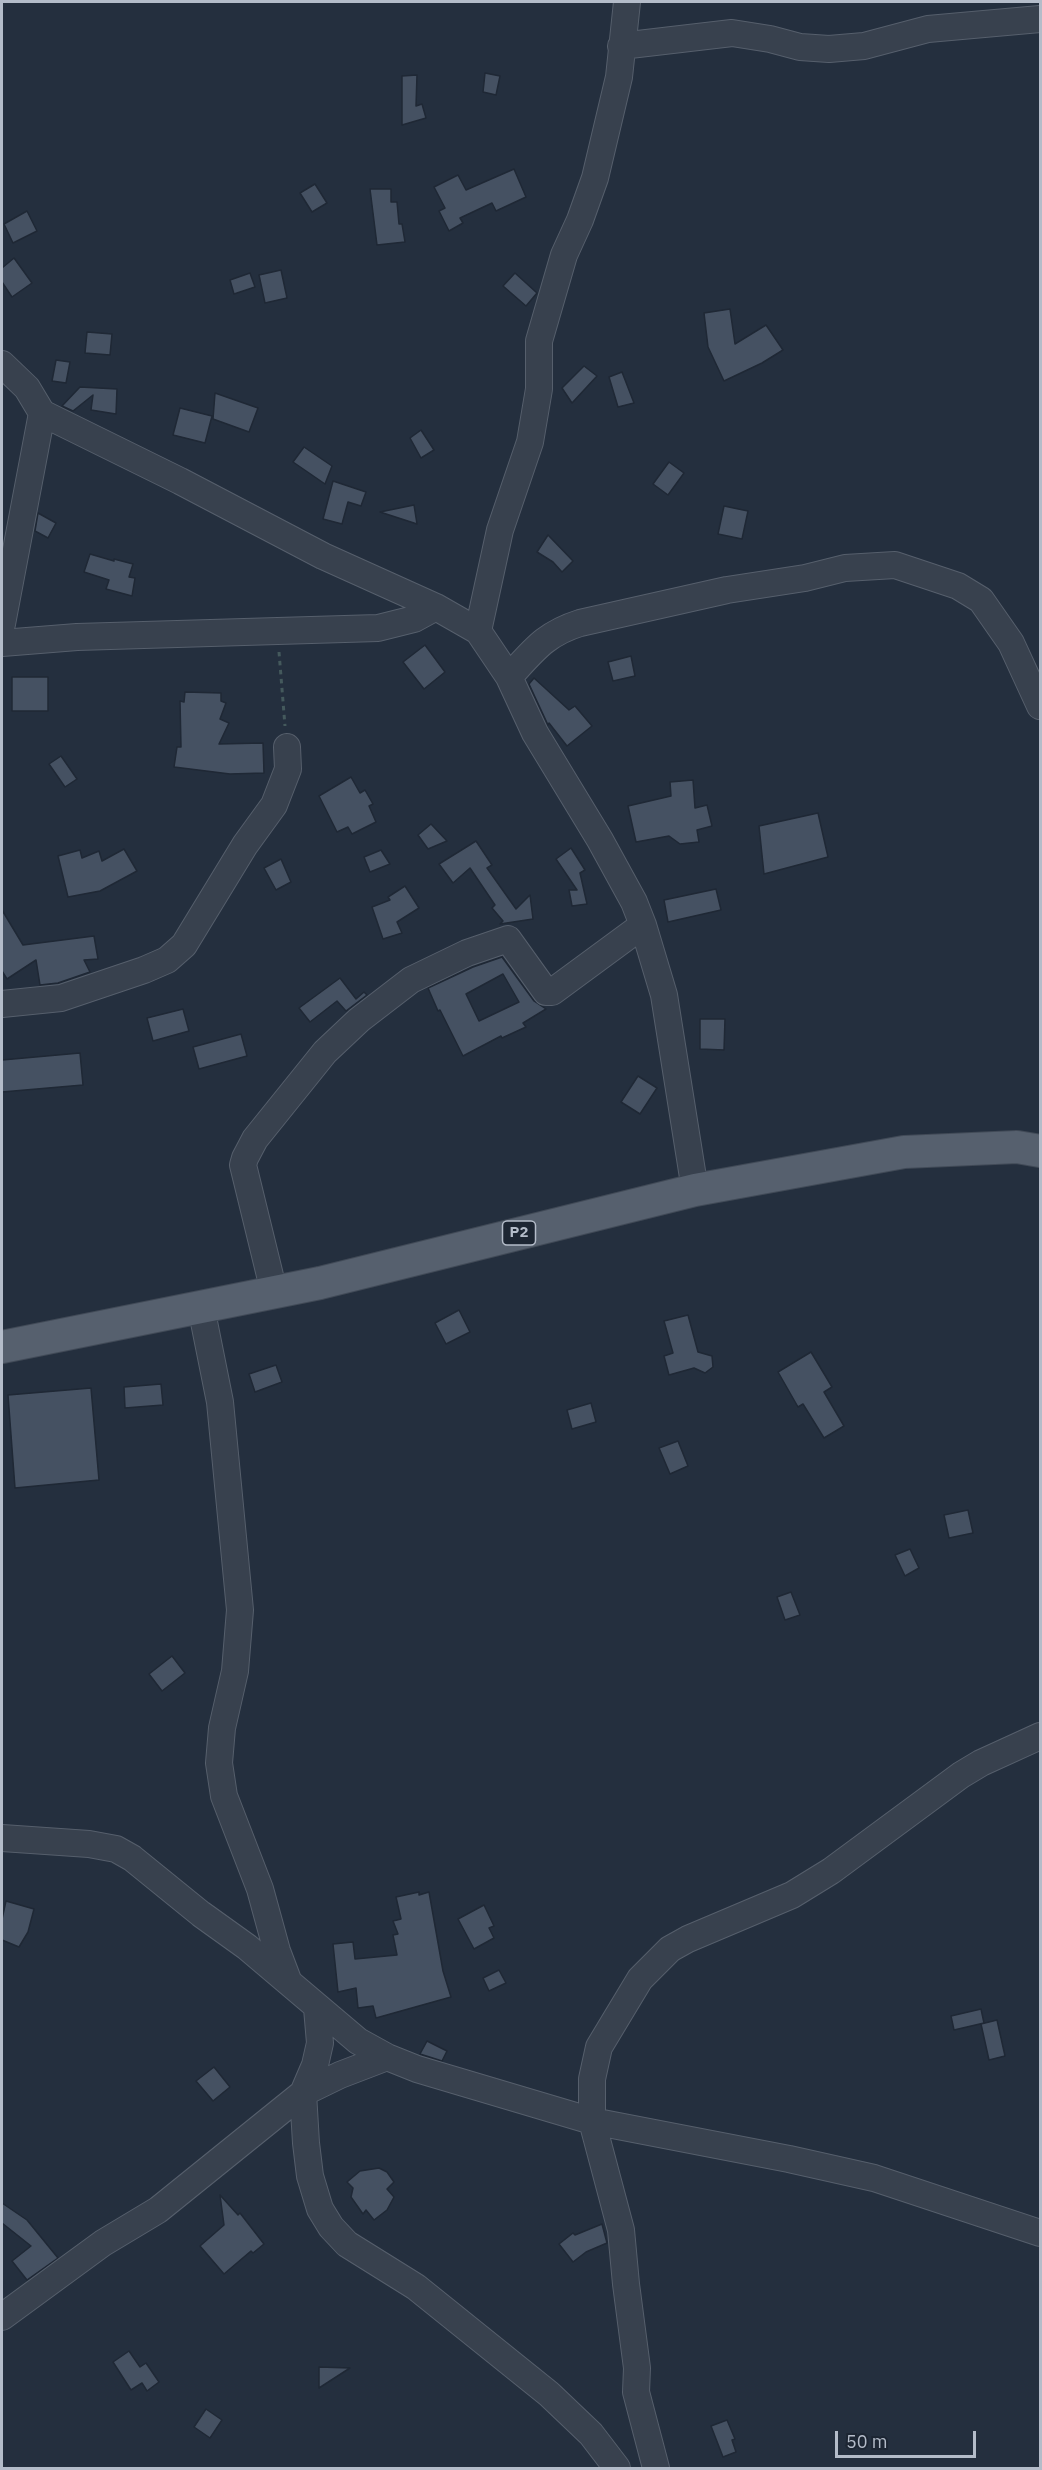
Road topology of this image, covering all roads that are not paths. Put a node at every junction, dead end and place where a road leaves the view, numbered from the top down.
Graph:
1 (627, 2) edge
2 (1041, 19) edge
3 (621, 46) junction
4 (2, 364) edge
5 (42, 413) junction
6 (436, 607) junction
7 (2, 624) edge
8 (478, 631) junction
9 (2, 643) edge
10 (509, 676) junction
11 (1041, 706) edge
12 (287, 747) road end
13 (646, 933) junction
14 (2, 1004) edge
15 (1041, 1151) edge
16 (695, 1190) junction
17 (274, 1292) junction
18 (201, 1307) junction
19 (2, 1347) edge
20 (1041, 1736) edge
21 (2, 1838) edge
22 (289, 1983) junction
23 (317, 2008) junction
24 (387, 2057) junction
25 (303, 2093) junction
26 (592, 2121) junction
27 (1041, 2233) edge
28 (2, 2317) edge
29 (617, 2469) edge
30 (657, 2469) edge

1 - 3 street
2 - 3 street
3 - 8 street
4 - 5 street
5 - 6 street
5 - 7 street
6 - 8 street
6 - 9 street
8 - 10 street
10 - 11 street
10 - 13 street
12 - 14 street
13 - 16 street
13 - 17 street
15 - 16 main road, P2
16 - 17 main road, P2
17 - 18 main road, P2
18 - 19 main road, P2
18 - 22 street
20 - 26 street
21 - 22 street
22 - 23 street
23 - 24 street
23 - 25 street
24 - 25 street
24 - 26 street
25 - 28 street
25 - 29 street
26 - 27 street
26 - 30 street

